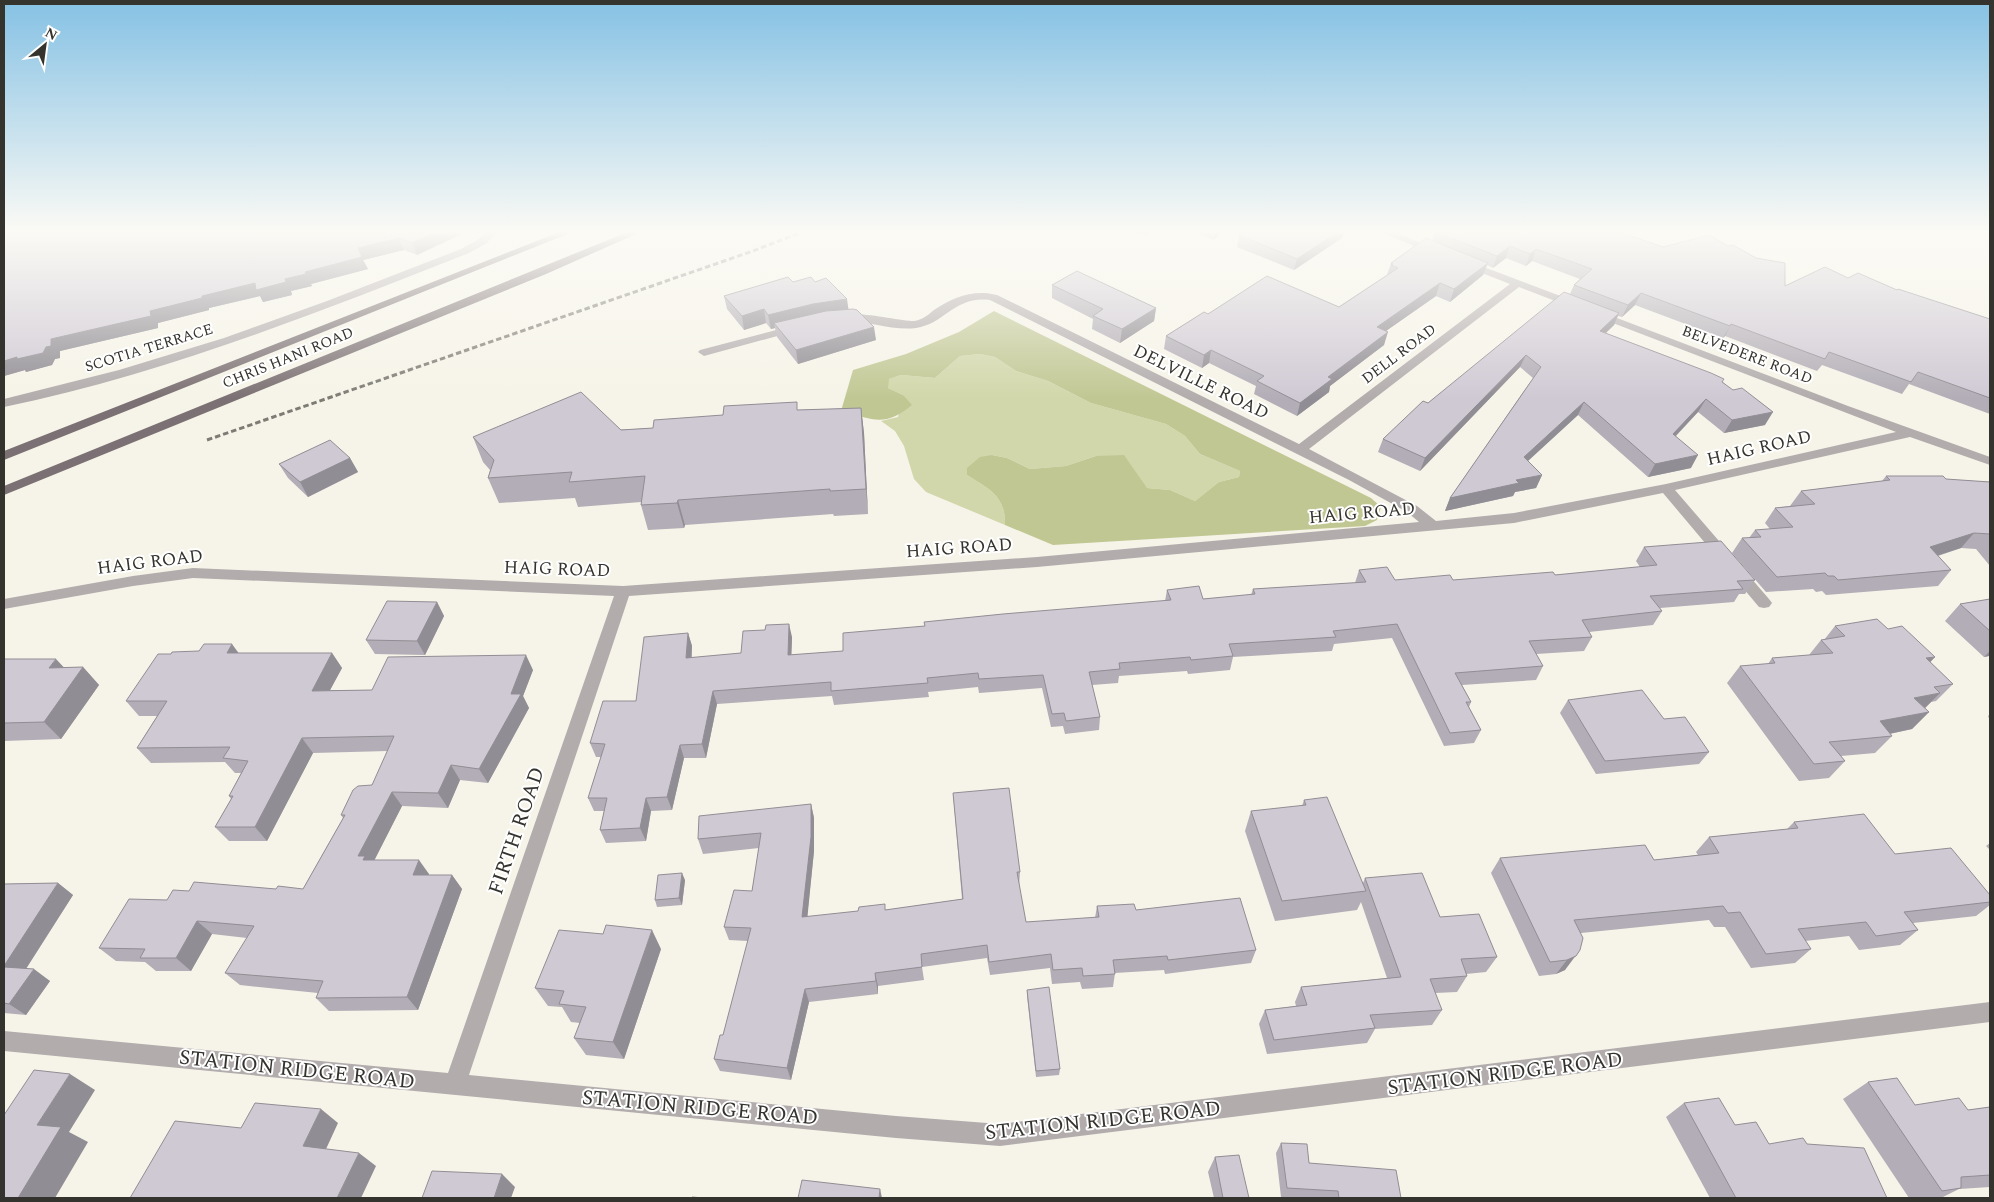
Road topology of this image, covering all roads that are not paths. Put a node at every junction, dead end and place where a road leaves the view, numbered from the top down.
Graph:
1 (370, 287) edge
2 (429, 287) edge
3 (505, 287) edge
4 (1513, 287) edge
5 (1529, 287) edge
6 (837, 318) edge
7 (809, 324) edge
8 (704, 352) dead end
9 (4, 403) edge
10 (1909, 433) junction
11 (1300, 450) junction
12 (4, 456) edge
13 (1990, 461) edge
14 (1666, 488) junction
15 (4, 491) edge
16 (1432, 525) junction
17 (622, 591) junction
18 (4, 604) edge
19 (1764, 604) dead end
20 (1990, 1012) edge
21 (4, 1041) edge
22 (455, 1085) junction

1 - 9 street, SCOTIA TERRACE
2 - 12 main road, CHRIS HANI ROAD
3 - 15 main road, CHRIS HANI ROAD
4 - 11 street, DELL ROAD
5 - 10 street, BELVEDERE ROAD
6 - 11 street, DELVILLE ROAD
7 - 8 street
10 - 13 street, BELVEDERE ROAD
10 - 14 street, HAIG ROAD
11 - 16 street, DELVILLE ROAD
14 - 16 street, HAIG ROAD
14 - 19 street
16 - 17 street, HAIG ROAD
17 - 18 street, HAIG ROAD
17 - 22 street, FIRTH ROAD
20 - 22 street, STATION RIDGE ROAD
21 - 22 street, STATION RIDGE ROAD

